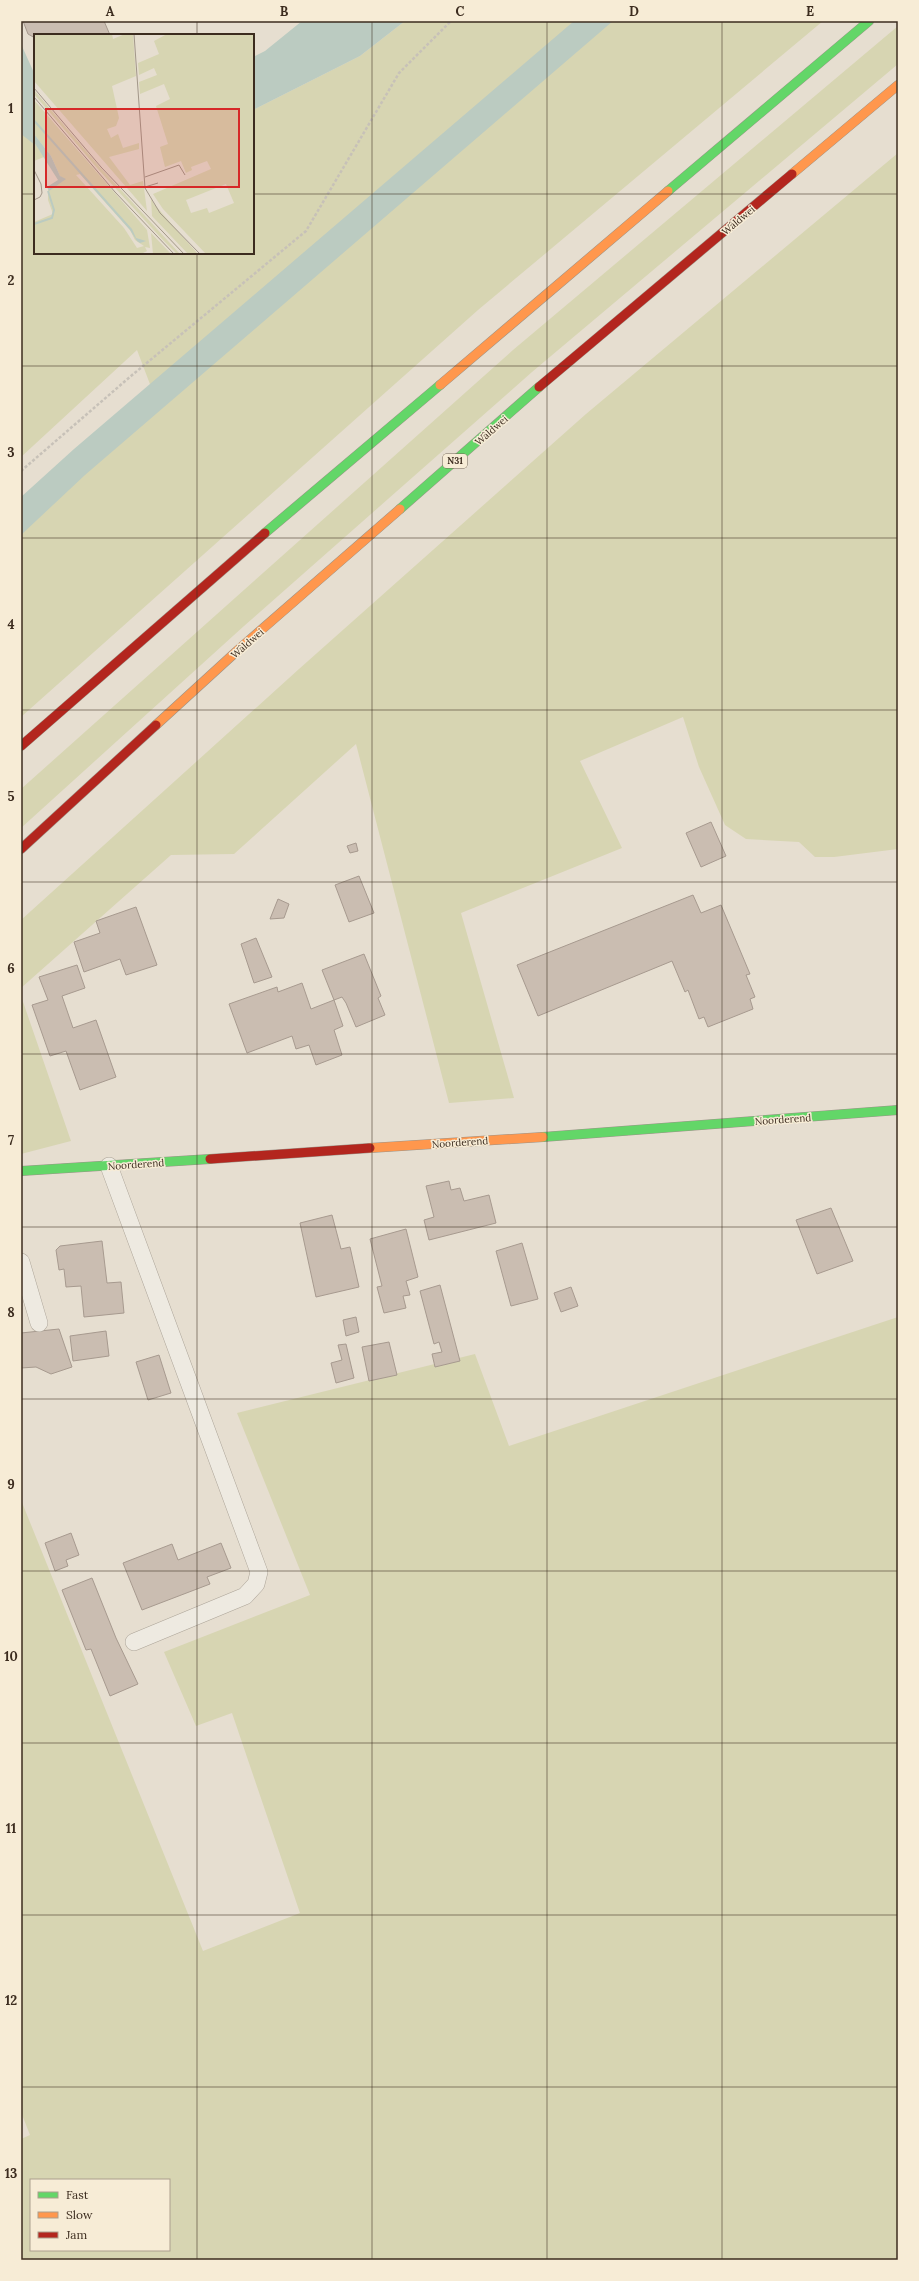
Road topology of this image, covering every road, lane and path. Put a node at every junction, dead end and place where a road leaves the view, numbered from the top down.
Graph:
1 (450, 21) edge
2 (869, 21) edge
3 (898, 85) edge
4 (21, 471) edge
5 (21, 746) edge
6 (21, 849) edge
7 (898, 1110) edge
8 (109, 1166) junction
9 (21, 1171) edge
10 (21, 1262) edge
11 (39, 1323) dead end
12 (134, 1642) dead end

1 - 4 path
2 - 5 main road
3 - 6 main road, Wâldwei / N31
7 - 8 main road, Noorderend
8 - 9 main road, Noorderend
8 - 12 lane
10 - 11 lane

